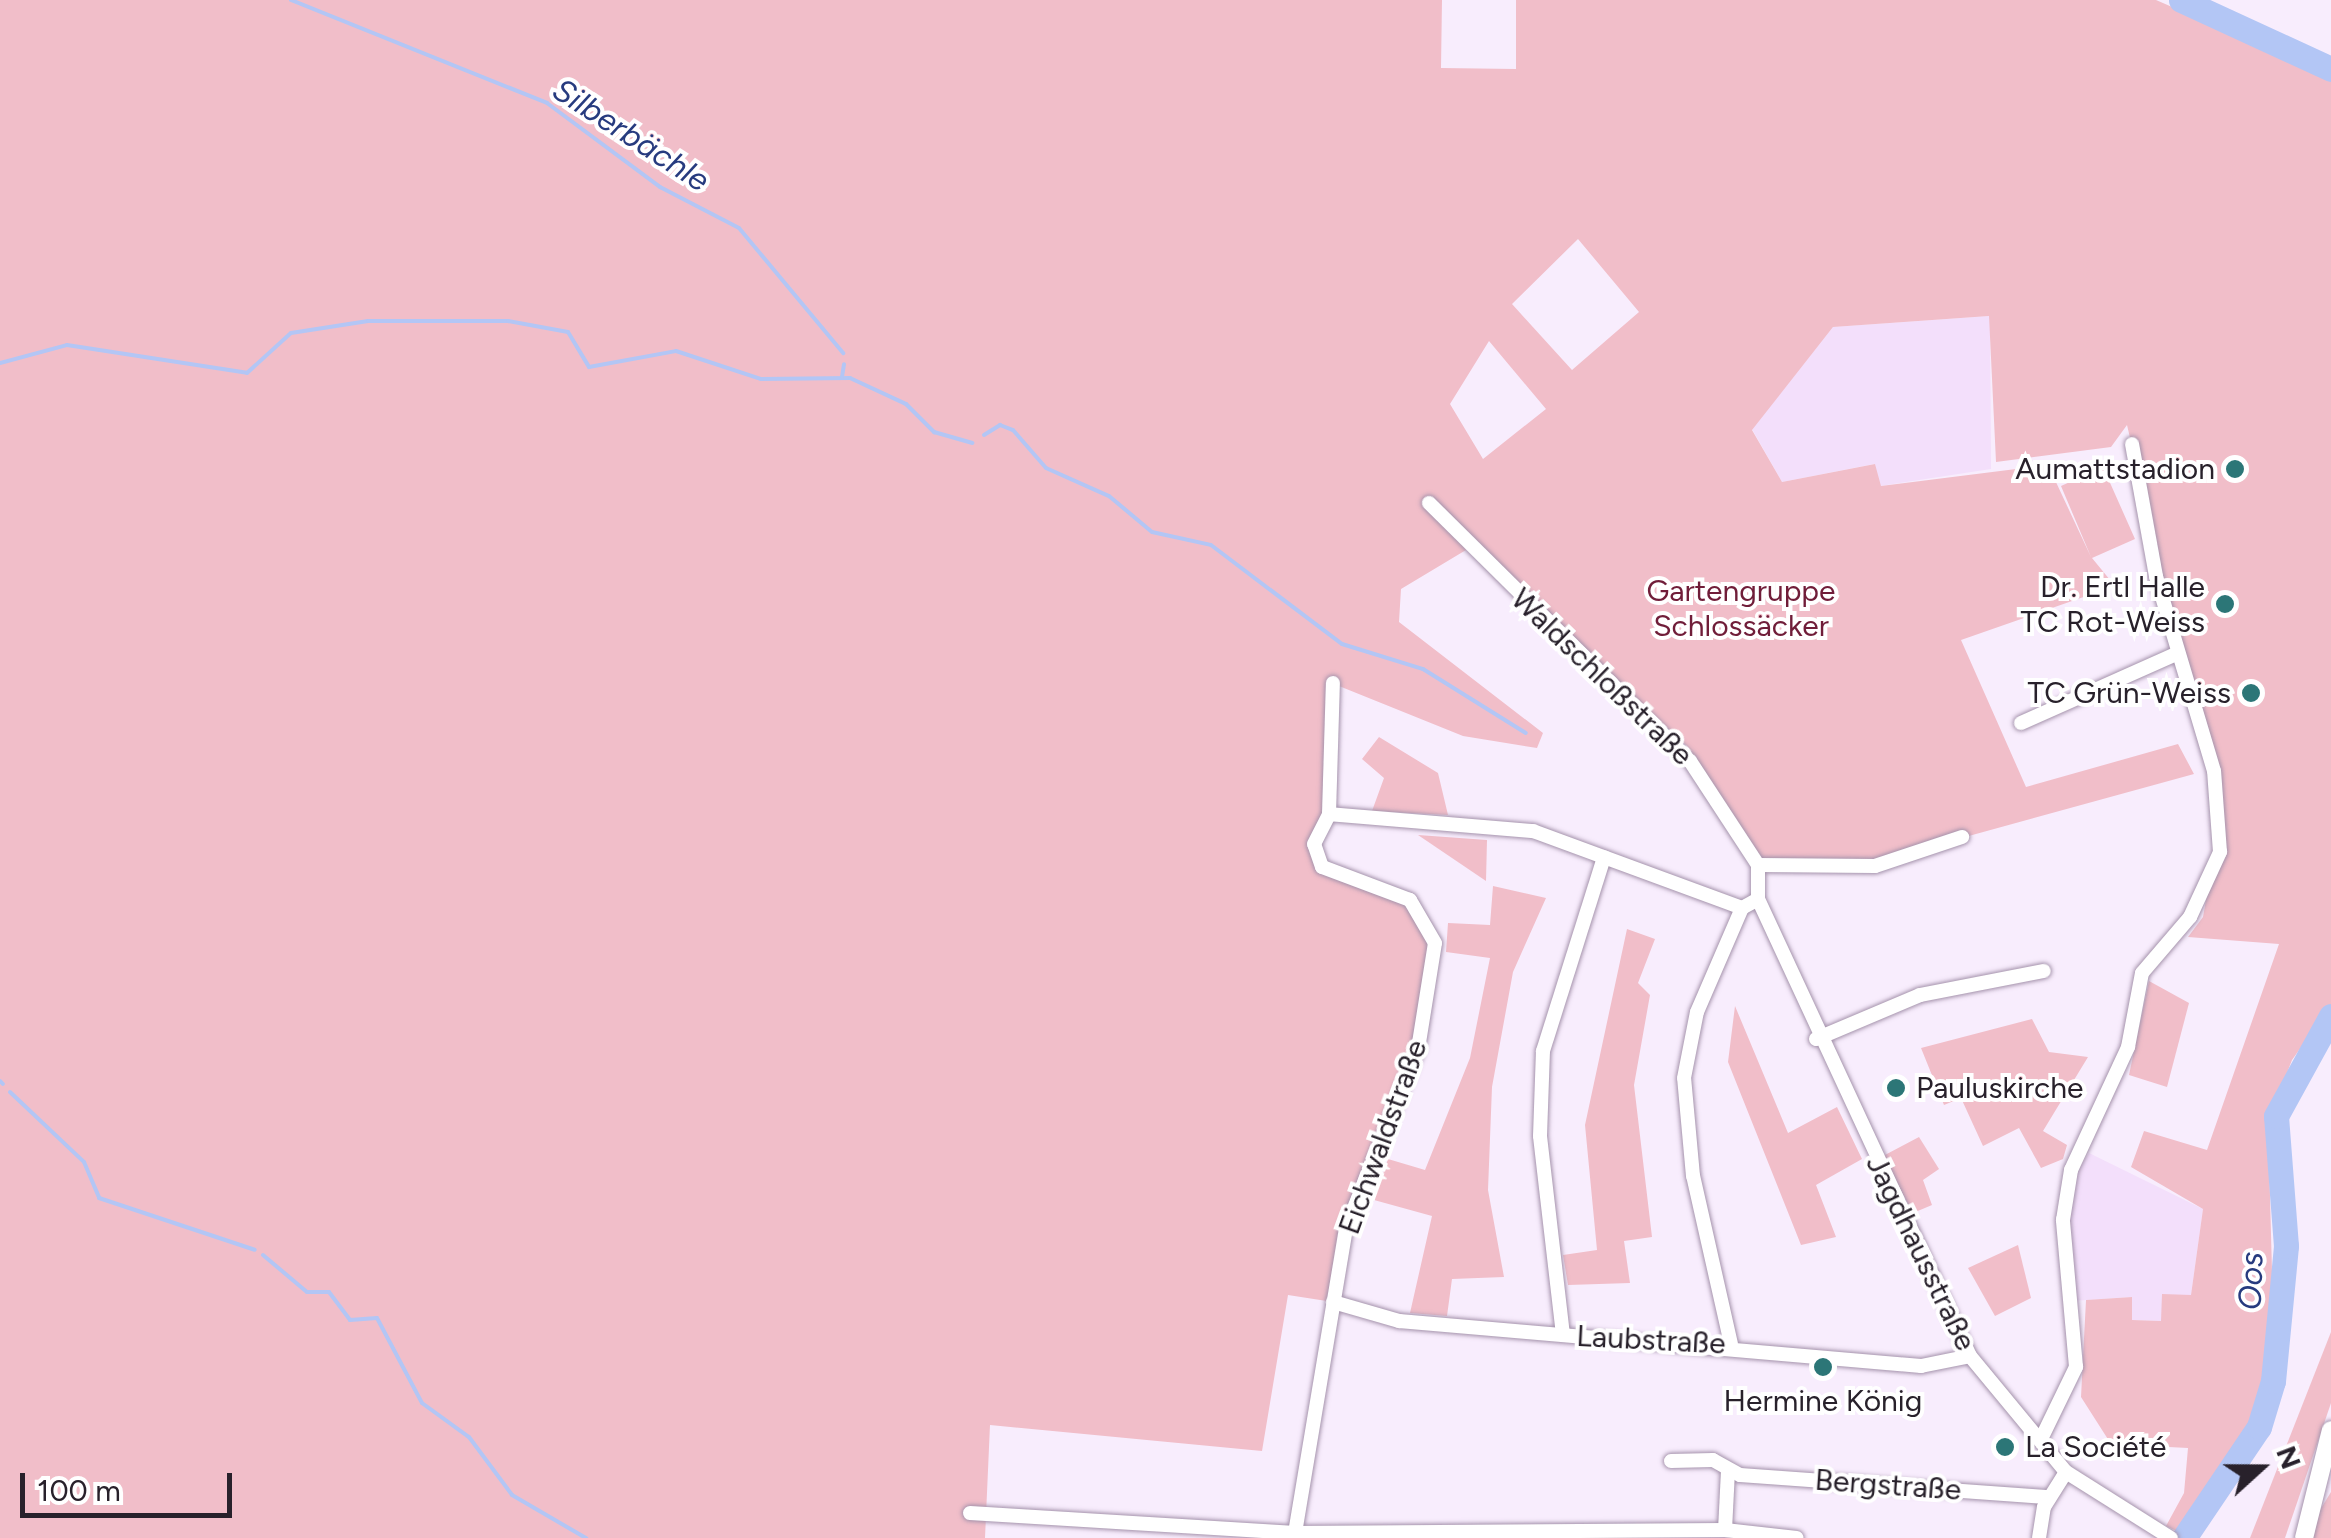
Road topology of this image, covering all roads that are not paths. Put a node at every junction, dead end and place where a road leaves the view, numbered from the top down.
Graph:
1 (2132, 444) dead end
2 (1428, 502) dead end
3 (2176, 654) junction
4 (1333, 683) dead end
5 (2021, 723) dead end
6 (1329, 814) junction
7 (1962, 837) dead end
8 (1604, 857) junction
9 (1758, 865) junction
10 (1758, 899) junction
11 (1742, 908) junction
12 (2044, 970) dead end
13 (1816, 1039) junction
14 (1334, 1302) junction
15 (1563, 1335) junction
16 (1730, 1344) junction
17 (1970, 1356) junction
18 (2331, 1430) edge
19 (2043, 1436) junction
20 (1672, 1461) dead end
21 (1728, 1470) junction
22 (2066, 1472) junction
23 (2331, 1478) edge
24 (2313, 1490) junction
25 (2049, 1496) junction
26 (970, 1513) dead end
27 (1726, 1530) junction
28 (1295, 1532) junction
29 (1469, 1535) edge
30 (1796, 1538) edge
31 (2039, 1538) edge
32 (2171, 1538) edge
33 (2304, 1538) edge

1 - 3 street
2 - 9 street, Waldschloßstraße
3 - 5 street
3 - 19 street
4 - 6 street
6 - 8 street
6 - 14 street, Eichwaldstraße
7 - 9 street
8 - 11 street
8 - 15 street
9 - 10 street, Jagdhausstraße
10 - 11 street
10 - 13 street, Jagdhausstraße
11 - 16 street
12 - 13 street
13 - 17 street, Jagdhausstraße
14 - 15 street, Laubstraße
14 - 28 street, Eichwaldstraße
15 - 16 street, Laubstraße
16 - 17 street, Laubstraße
17 - 19 street, Jagdhausstraße
18 - 24 main road
19 - 22 street, Jagdhausstraße
20 - 21 street, Bergstraße
21 - 25 street, Bergstraße
21 - 27 street
22 - 25 street
22 - 32 street, Jagdhausstraße
23 - 24 street
24 - 33 main road
25 - 31 street
26 - 28 street
27 - 29 street
27 - 30 street
28 - 29 street

